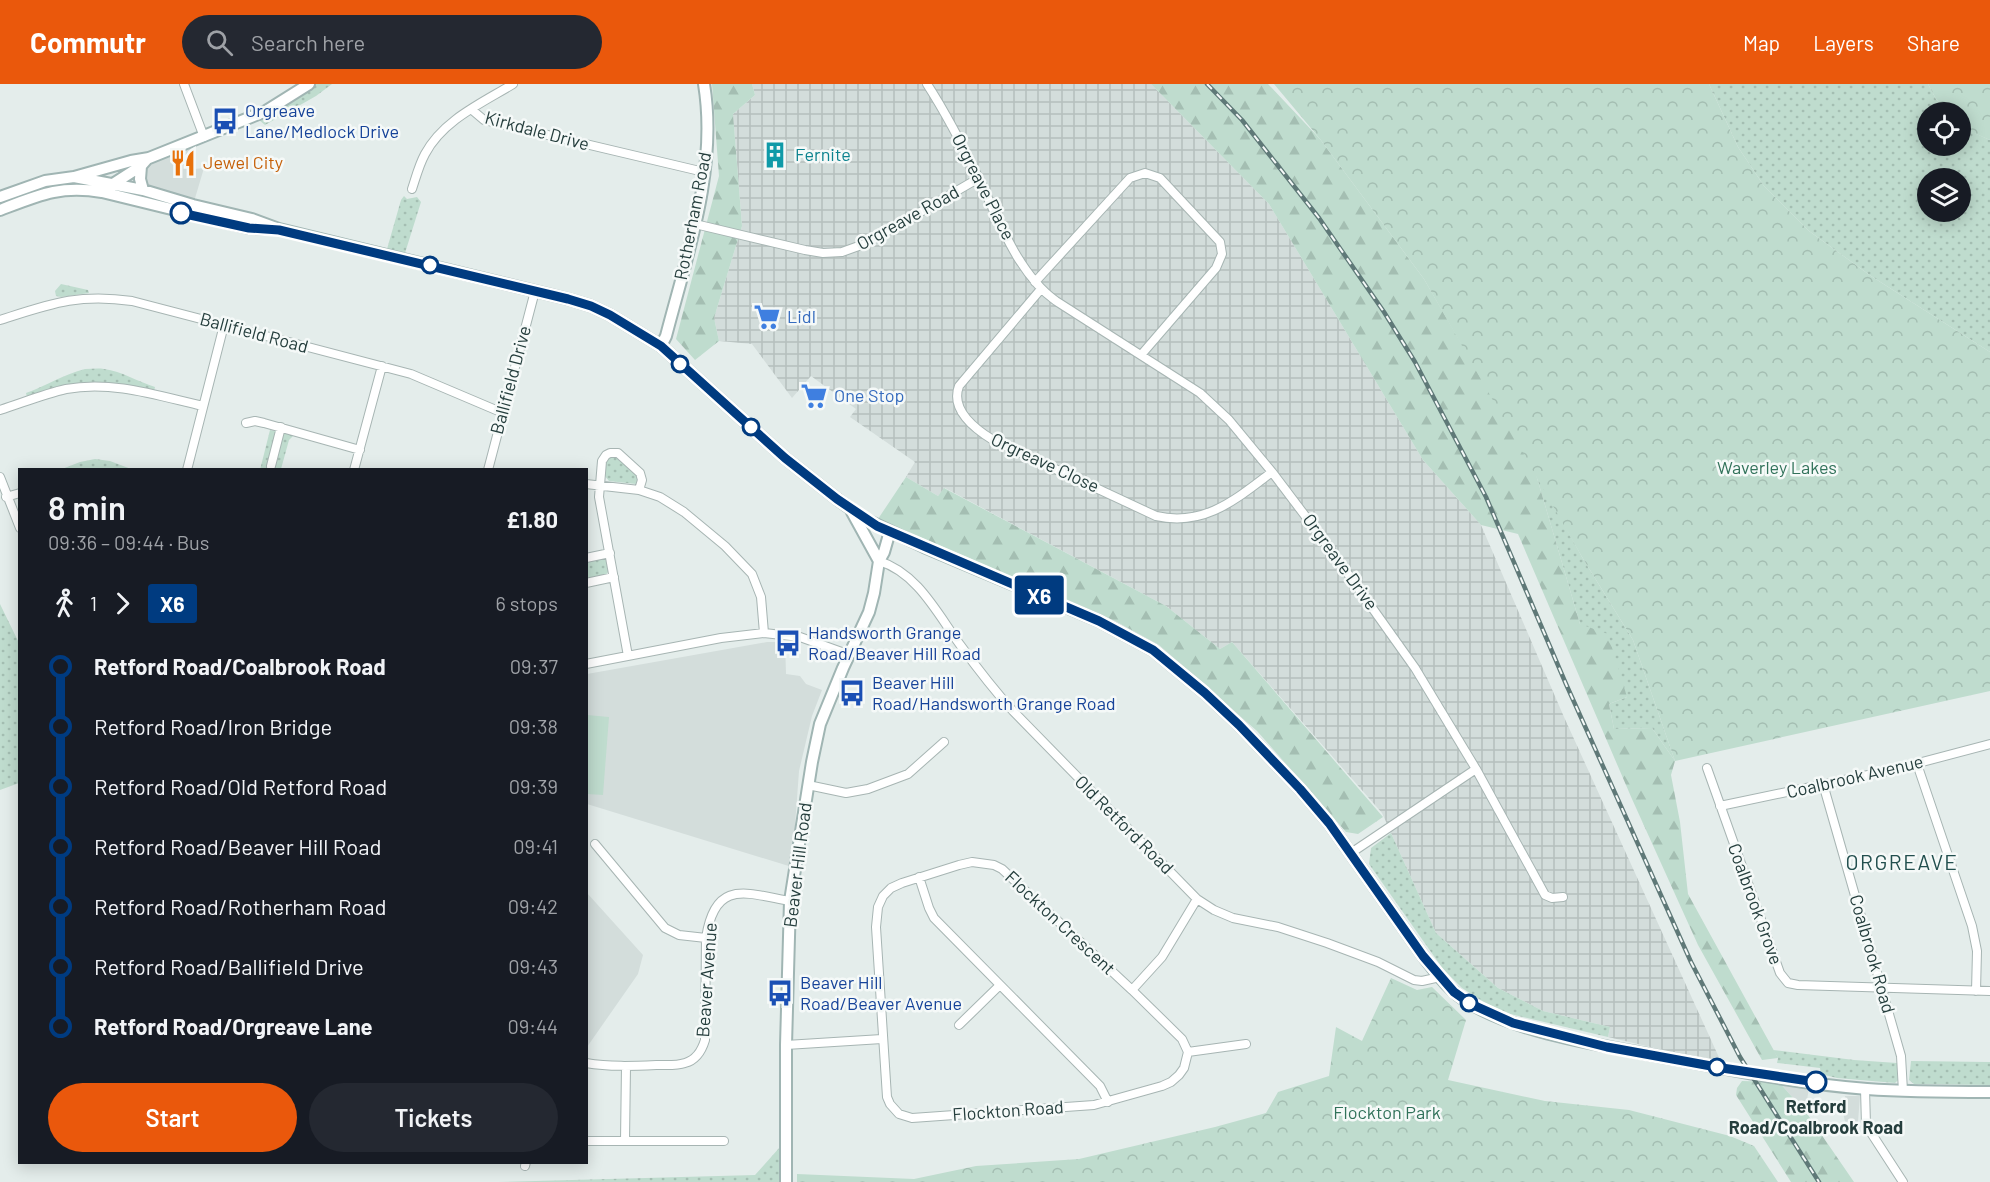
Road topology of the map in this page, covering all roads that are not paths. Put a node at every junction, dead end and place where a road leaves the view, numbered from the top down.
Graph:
1 (184, 84) edge
2 (309, 84) edge
3 (513, 84) edge
4 (704, 84) edge
5 (927, 84) edge
6 (471, 109) junction
7 (204, 137) junction
8 (145, 162) junction
9 (112, 166) junction
10 (704, 172) junction
11 (74, 177) junction
12 (979, 178) junction
13 (106, 186) junction
14 (412, 189) dead end
15 (143, 190) junction
16 (0, 197) edge
17 (0, 210) edge
18 (695, 224) junction
19 (279, 230) junction
20 (1035, 282) junction
21 (1041, 289) junction
22 (535, 291) junction
23 (0, 320) edge
24 (224, 325) junction
25 (661, 346) junction
26 (1141, 355) junction
27 (382, 366) junction
28 (203, 406) junction
29 (0, 411) edge
30 (503, 413) junction
31 (246, 423) dead end
32 (281, 427) junction
33 (360, 450) junction
34 (271, 466) dead end
35 (188, 468) edge
36 (355, 468) edge
37 (489, 468) edge
38 (1272, 472) junction
39 (0, 477) edge
40 (588, 484) edge
41 (600, 485) junction
42 (639, 490) junction
43 (18, 494) edge
44 (6, 497) junction
45 (850, 509) junction
46 (18, 524) edge
47 (877, 526) junction
48 (890, 531) junction
49 (610, 554) junction
50 (877, 557) junction
51 (588, 558) edge
52 (614, 577) junction
53 (588, 583) edge
54 (764, 633) junction
55 (850, 655) junction
56 (628, 656) junction
57 (588, 664) edge
58 (944, 742) dead end
59 (1990, 744) edge
60 (1917, 764) junction
61 (1707, 768) dead end
62 (1476, 769) junction
63 (1823, 784) junction
64 (808, 785) junction
65 (1720, 806) junction
66 (595, 844) dead end
67 (1351, 854) junction
68 (919, 877) junction
69 (1563, 897) dead end
70 (1197, 899) junction
71 (790, 901) junction
72 (706, 938) junction
73 (1440, 977) junction
74 (1000, 985) junction
75 (1881, 988) junction
76 (1132, 990) junction
77 (1976, 991) junction
78 (1990, 991) edge
79 (959, 1025) dead end
80 (882, 1039) junction
81 (1246, 1044) dead end
82 (786, 1046) junction
83 (1188, 1052) junction
84 (588, 1063) edge
85 (626, 1066) junction
86 (1865, 1089) junction
87 (1903, 1091) junction
88 (1990, 1092) edge
89 (1108, 1102) junction
90 (588, 1141) edge
91 (625, 1141) junction
92 (724, 1141) dead end
93 (786, 1182) edge
94 (1903, 1182) edge

1 - 7 street
2 - 7 main road
3 - 6 street
4 - 10 main road, Rotherham Road
5 - 12 street, Orgreave Place
6 - 10 street, Kirkdale Drive
6 - 14 street, Kirkdale Drive
7 - 8 main road
8 - 9 main road
8 - 13 main road
8 - 15 main road
9 - 11 main road
9 - 13 main road
10 - 18 main road, Rotherham Road
11 - 13 main road
11 - 16 main road
12 - 18 street, Orgreave Road
12 - 20 street, Orgreave Place
13 - 15 main road
13 - 17 main road
13 - 19 main road
15 - 19 main road
18 - 25 main road, Rotherham Road
19 - 22 main road
20 - 21 street, Orgreave Place
20 - 26 street
21 - 26 street, Orgreave Drive
21 - 38 street, Orgreave Close
22 - 25 main road
22 - 30 street, Ballifield Drive
23 - 24 street, Ballifield Road
24 - 27 street, Ballifield Road
24 - 28 street
25 - 45 main road
26 - 38 street, Orgreave Drive
27 - 30 street, Ballifield Road
27 - 33 street
28 - 29 street
28 - 35 street
30 - 37 street, Ballifield Drive
31 - 32 street
32 - 33 street
32 - 34 street
33 - 36 street
38 - 62 street, Orgreave Drive
39 - 44 street
40 - 41 street
41 - 42 street
41 - 42 street
41 - 49 street
42 - 54 street
43 - 44 street
44 - 46 street
45 - 47 main road
45 - 50 main road
47 - 48 main road
47 - 50 main road, Beaver Hill Road
48 - 50 main road, Beaver Hill Road
48 - 67 main road
49 - 51 street
49 - 52 street
50 - 55 main road, Beaver Hill Road
50 - 70 street, Old Retford Road
52 - 53 street
52 - 56 street
54 - 55 street
54 - 56 street
55 - 64 main road, Beaver Hill Road
56 - 57 street
58 - 64 street
59 - 60 street, Coalbrook Avenue
60 - 63 street, Coalbrook Avenue
60 - 77 street
61 - 65 street, Coalbrook Grove
62 - 67 street
62 - 69 street, Orgreave Drive
63 - 65 street, Coalbrook Avenue
63 - 75 street, Coalbrook Road
64 - 71 main road, Beaver Hill Road
65 - 75 street, Coalbrook Grove
66 - 72 street
67 - 73 main road
68 - 74 street
68 - 76 street, Flockton Crescent
68 - 80 street, Flockton Crescent
70 - 73 street, Old Retford Road
70 - 76 street
71 - 72 street, Beaver Avenue
71 - 82 main road, Beaver Hill Road
72 - 85 street, Beaver Avenue
73 - 86 main road
74 - 79 street
74 - 89 street
75 - 77 street, Coalbrook Grove
75 - 87 street, Coalbrook Road
76 - 83 street
77 - 78 street, Coalbrook Grove
80 - 82 street
80 - 89 street, Flockton Road
81 - 83 street
82 - 93 main road, Beaver Hill Road
83 - 89 street, Flockton Road
84 - 85 street, Beaver Avenue
85 - 91 street
86 - 87 main road
86 - 94 street
87 - 88 main road
90 - 91 street
91 - 92 street

